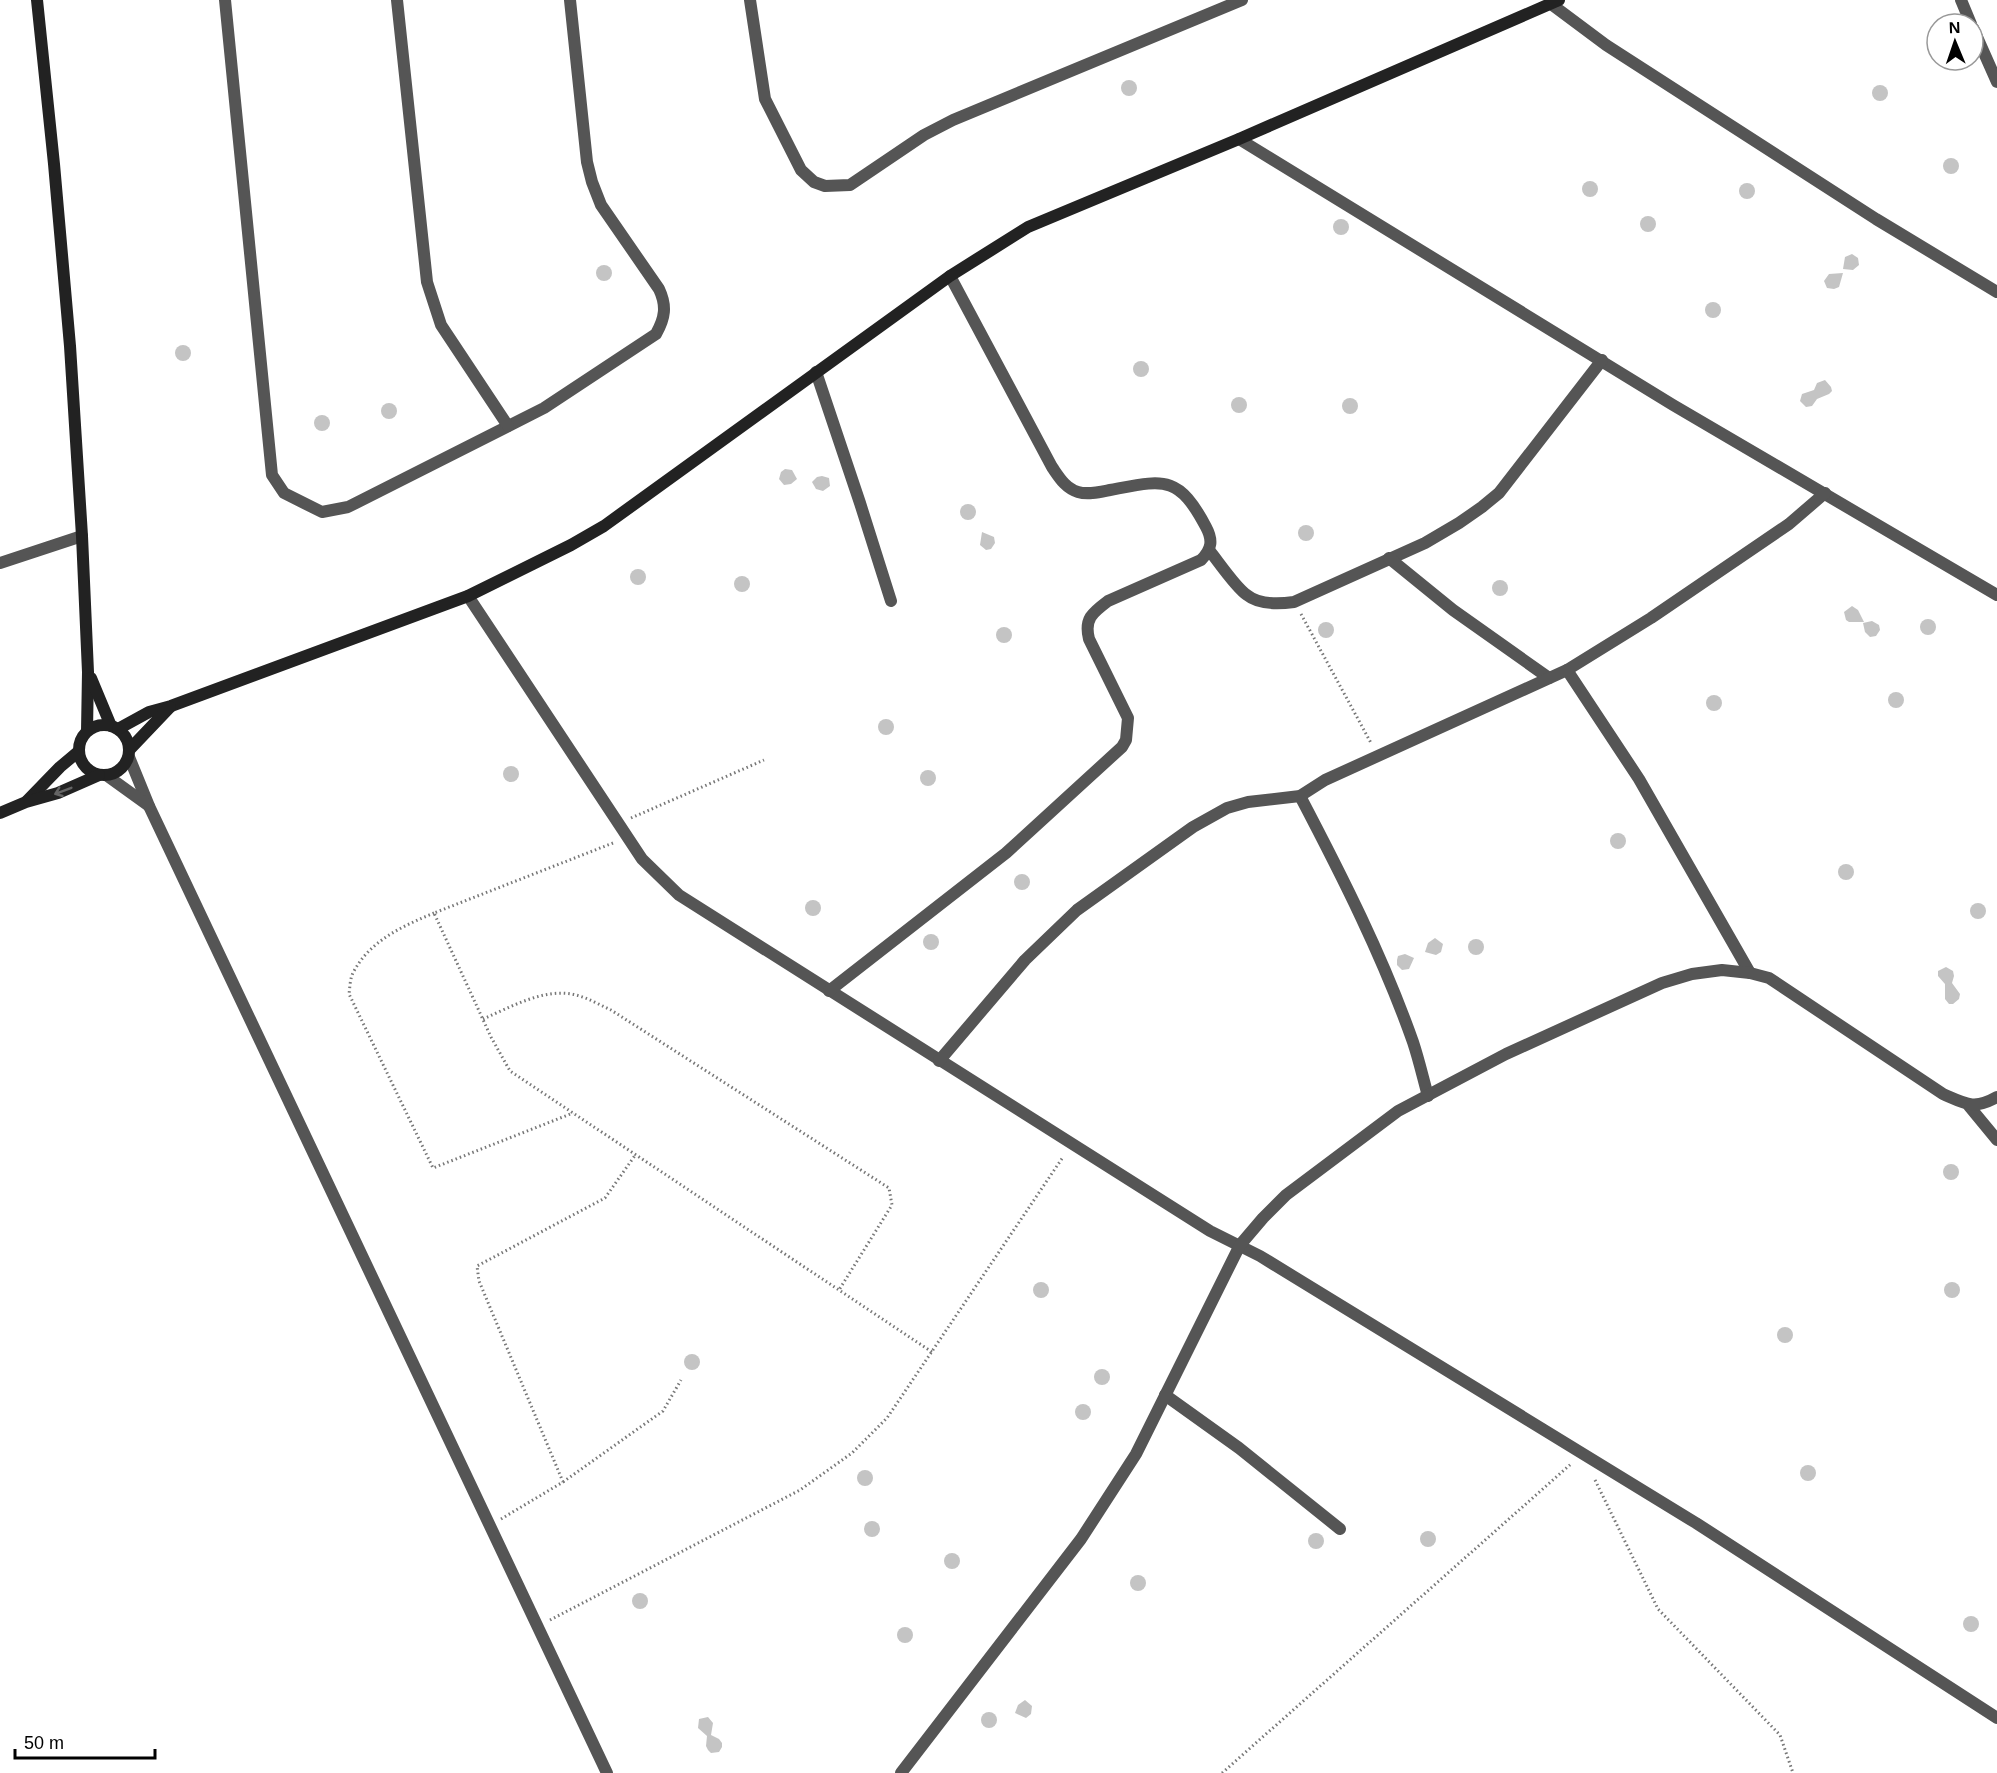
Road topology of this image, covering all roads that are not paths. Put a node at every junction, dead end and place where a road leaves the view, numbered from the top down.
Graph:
1 (37, 0) edge
2 (225, 0) edge
3 (397, 0) edge
4 (570, 0) edge
5 (750, 0) edge
6 (1242, 0) edge
7 (1555, 2) edge
8 (1985, 55) edge
9 (1997, 82) edge
10 (1239, 139) junction
11 (950, 276) junction
12 (1997, 292) edge
13 (1602, 360) junction
14 (816, 372) junction
15 (508, 426) junction
16 (1825, 493) junction
17 (82, 536) junction
18 (1209, 550) junction
19 (1389, 558) junction
20 (0, 563) edge
21 (1997, 595) edge
22 (468, 596) junction
23 (891, 601) dead end
24 (1568, 670) junction
25 (88, 672) junction
26 (1550, 678) junction
27 (171, 706) junction
28 (115, 727) junction
29 (87, 731) junction
30 (79, 751) junction
31 (129, 753) junction
32 (102, 775) junction
33 (1300, 796) junction
34 (26, 802) junction
35 (149, 806) junction
36 (0, 813) edge
37 (1750, 973) junction
38 (829, 990) junction
39 (939, 1061) junction
40 (1428, 1096) junction
41 (1997, 1097) edge
42 (1969, 1106) junction
43 (1997, 1140) edge
44 (1240, 1245) junction
45 (1166, 1395) junction
46 (1340, 1529) dead end
47 (1997, 1719) edge
48 (607, 1773) edge
49 (901, 1773) edge

1 - 17 street
2 - 15 street
3 - 15 street
4 - 15 street
5 - 6 street
7 - 10 street
7 - 12 street
8 - 9 street
10 - 11 street
10 - 13 street
11 - 14 street
11 - 18 street
13 - 16 street
13 - 19 street
14 - 22 street
14 - 23 street
16 - 21 street
16 - 24 street
17 - 20 street
17 - 25 street
18 - 19 street
18 - 38 street
19 - 26 street
22 - 27 street
22 - 38 street
24 - 26 street
24 - 37 street
25 - 28 street
25 - 29 street
26 - 33 street
27 - 28 street
27 - 31 street
28 - 29 street
28 - 31 street
29 - 30 street
30 - 32 street
30 - 34 street
31 - 32 street
31 - 35 street
32 -> 34 street
32 - 35 street
33 - 39 street
33 - 40 street
34 - 36 street
35 - 48 street
37 - 40 street
37 - 42 street
38 - 39 street
39 - 44 street
40 - 44 street
41 - 42 street
42 - 43 street
44 - 45 street
44 - 47 street
45 - 46 street
45 - 49 street

